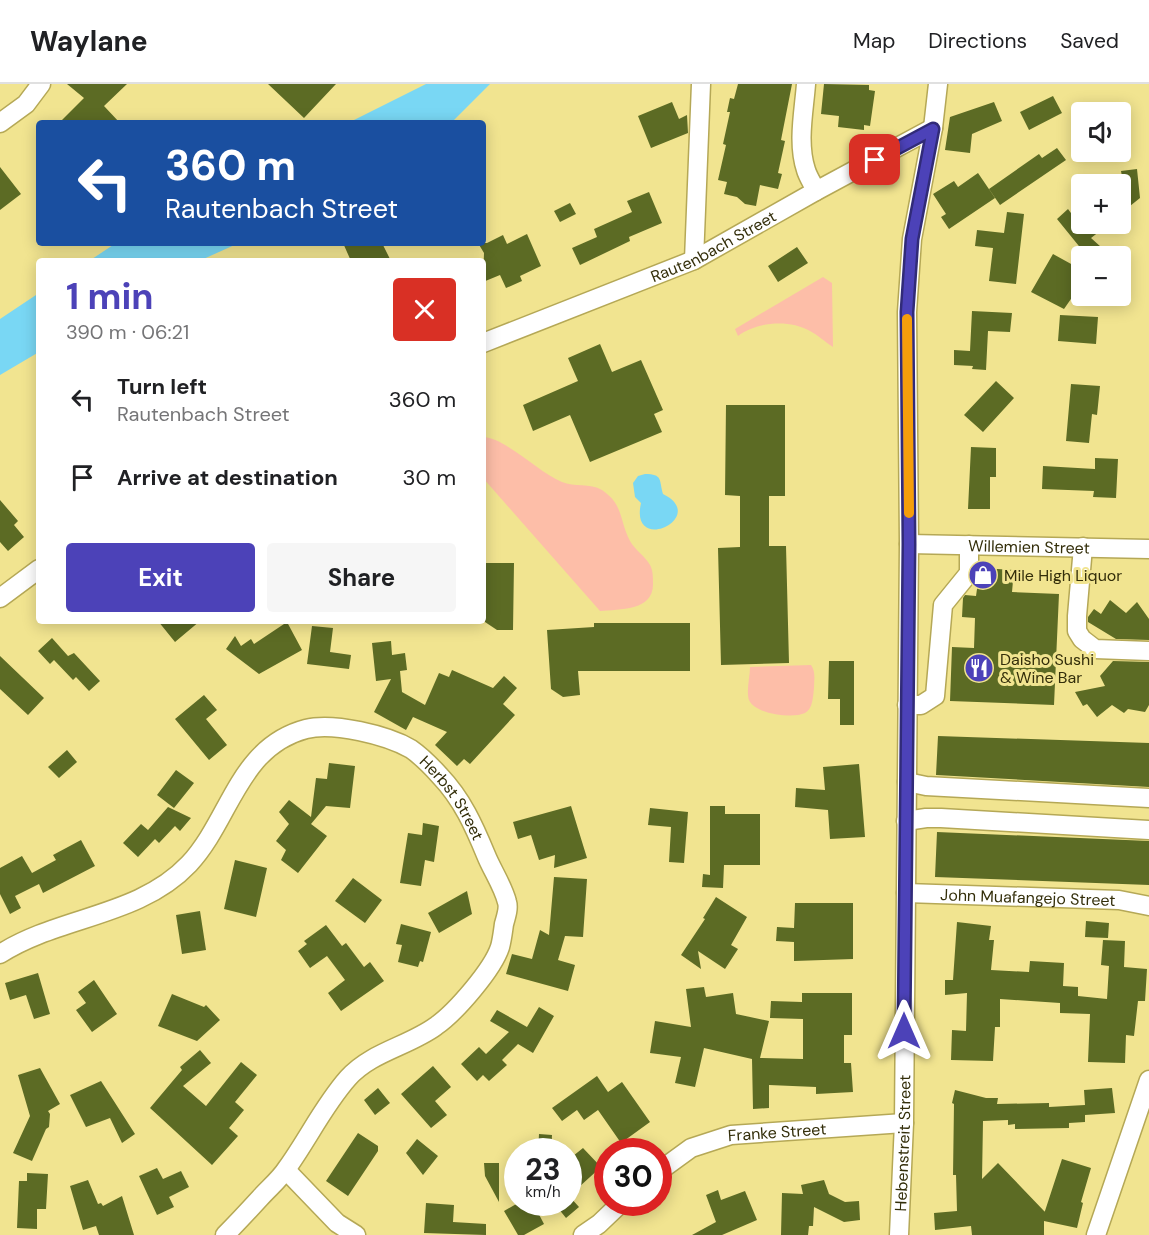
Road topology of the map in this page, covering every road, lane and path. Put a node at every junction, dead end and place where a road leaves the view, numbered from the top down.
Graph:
1 (41, 84) edge
2 (701, 84) edge
3 (806, 84) edge
4 (938, 84) edge
5 (0, 123) edge
6 (933, 129) junction
7 (816, 191) junction
8 (694, 260) junction
9 (486, 342) edge
10 (909, 544) junction
11 (969, 545) junction
12 (1083, 547) junction
13 (1149, 549) edge
14 (36, 571) edge
15 (0, 598) edge
16 (1149, 651) edge
17 (907, 705) junction
18 (907, 782) junction
19 (1149, 798) edge
20 (906, 821) junction
21 (1149, 830) edge
22 (906, 893) junction
23 (1149, 906) edge
24 (0, 954) edge
25 (1149, 1080) edge
26 (904, 1123) junction
27 (672, 1162) edge
28 (286, 1170) junction
29 (607, 1216) edge
30 (225, 1235) edge
31 (356, 1235) edge
32 (583, 1235) edge
33 (899, 1235) edge
34 (1096, 1235) edge

1 - 5 street
2 - 8 street
3 - 7 street
4 - 6 street, Hebenstreit Street
6 - 7 street, Rautenbach Street
6 - 10 street, Hebenstreit Street
7 - 8 street, Rautenbach Street
8 - 9 street, Rautenbach Street
10 - 11 street, Willemien Street
10 - 17 street, Hebenstreit Street
11 - 12 street, Willemien Street
11 - 17 street
12 - 13 street, Willemien Street
12 - 16 street
14 - 15 street
17 - 18 street, Hebenstreit Street
18 - 19 street
18 - 20 street, Hebenstreit Street
20 - 21 street
20 - 22 street, Hebenstreit Street
22 - 23 street, John Muafangejo Street
22 - 26 street, Hebenstreit Street
24 - 28 street, Herbst Street
25 - 34 street
26 - 27 street, Franke Street
26 - 33 street, Hebenstreit Street
28 - 30 street, Herbst Street
28 - 31 street
29 - 32 street

